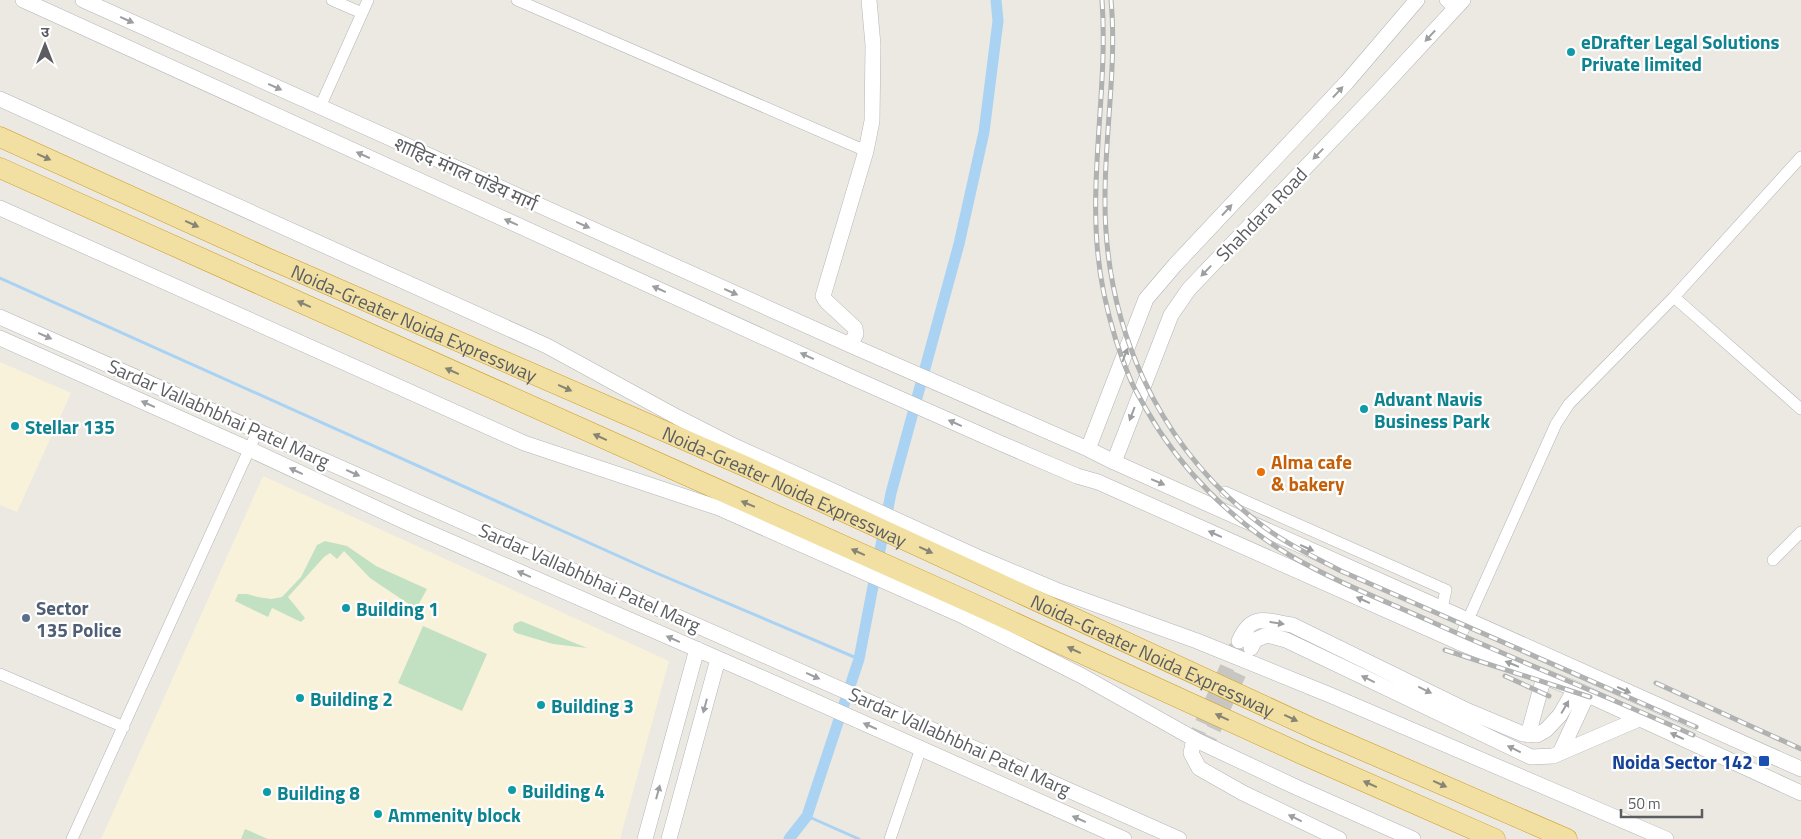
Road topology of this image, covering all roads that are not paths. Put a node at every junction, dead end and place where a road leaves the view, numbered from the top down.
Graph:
1 (22, 0) edge
2 (83, 0) edge
3 (332, 0) edge
4 (368, 0) edge
5 (517, 0) edge
6 (869, 0) edge
7 (1413, 1) edge
8 (1454, 3) edge
9 (362, 13) junction
10 (0, 99) edge
11 (320, 107) junction
12 (0, 137) edge
13 (866, 151) junction
14 (1801, 157) edge
15 (0, 168) edge
16 (0, 208) edge
17 (702, 279) junction
18 (1674, 297) junction
19 (689, 302) junction
20 (0, 316) edge
21 (0, 338) edge
22 (855, 347) junction
23 (1801, 409) edge
24 (258, 430) junction
25 (249, 449) junction
26 (1088, 449) junction
27 (1114, 462) junction
28 (803, 485) junction
29 (1225, 492) dead end
30 (791, 532) junction
31 (1801, 532) edge
32 (1773, 560) dead end
33 (979, 566) junction
34 (965, 608) junction
35 (1442, 608) junction
36 (1468, 619) junction
37 (1458, 642) junction
38 (697, 649) junction
39 (718, 659) junction
40 (0, 674) edge
41 (1544, 677) junction
42 (1581, 692) junction
43 (1639, 719) junction
44 (124, 727) junction
45 (1528, 735) junction
46 (918, 747) junction
47 (1560, 753) junction
48 (1801, 769) edge
49 (1801, 793) edge
50 (1151, 833) edge
51 (890, 837) edge
52 (72, 839) edge
53 (645, 839) edge
54 (669, 839) edge
55 (1124, 839) edge
56 (1179, 839) edge
57 (1339, 839) edge
58 (1388, 839) edge
59 (1413, 839) edge
60 (1495, 839) edge
61 (1567, 839) edge
62 (1666, 839) edge

19 -> 1 street
2 -> 11 street, शाहिद मंगल पांडेय मार्ग
3 - 9 street
4 - 9 street
5 - 13 street
6 - 13 street
26 -> 7 street, Shahdara Road
8 -> 27 street, Shahdara Road
9 - 11 street
10 - 28 street
11 -> 17 street, शाहिद मंगल पांडेय मार्ग
12 -> 28 highway, Noida-Greater Noida Expressway
13 - 22 street
14 - 18 street
30 -> 15 highway, Noida-Greater Noida Expressway
16 - 30 street
17 - 19 street
17 -> 22 street, शाहिद मंगल पांडेय मार्ग
18 - 23 street
18 - 36 street
37 -> 19 street
20 -> 24 street, Sardar Vallabhbhai Patel Marg
25 -> 21 street, Sardar Vallabhbhai Patel Marg
22 - 26 street, शाहिद मंगल पांडेय मार्ग
24 - 25 street
24 -> 50 street, Sardar Vallabhbhai Patel Marg
38 -> 25 street, Sardar Vallabhbhai Patel Marg
25 - 44 street
26 - 27 street, शाहिद मंगल पांडेय मार्ग
27 -> 35 street, शाहिद मंगल पांडेय मार्ग
28 - 33 highway, Noida-Greater Noida Expressway
29 - 35 street
30 - 34 highway, Noida-Greater Noida Expressway
31 - 32 street
33 -> 61 highway, Noida-Greater Noida Expressway
33 - 62 street
34 - 59 street
60 -> 34 highway, Noida-Greater Noida Expressway
35 - 36 street, शाहिद मंगल पांडेय मार्ग
36 - 37 street
36 -> 48 street, शाहिद मंगल पांडेय मार्ग
41 -> 37 street
38 - 39 street, Sardar Vallabhbhai Patel Marg
53 -> 38 street
46 -> 39 street, Sardar Vallabhbhai Patel Marg
39 -> 54 street
40 - 44 street
41 - 42 street
41 - 45 street
42 - 43 street
45 -> 42 street
42 - 47 street
43 - 47 street
49 -> 43 street
44 - 52 street
47 -> 45 street
46 - 51 street
55 -> 46 street, Sardar Vallabhbhai Patel Marg
50 - 56 street, Sardar Vallabhbhai Patel Marg
57 -> 58 street

